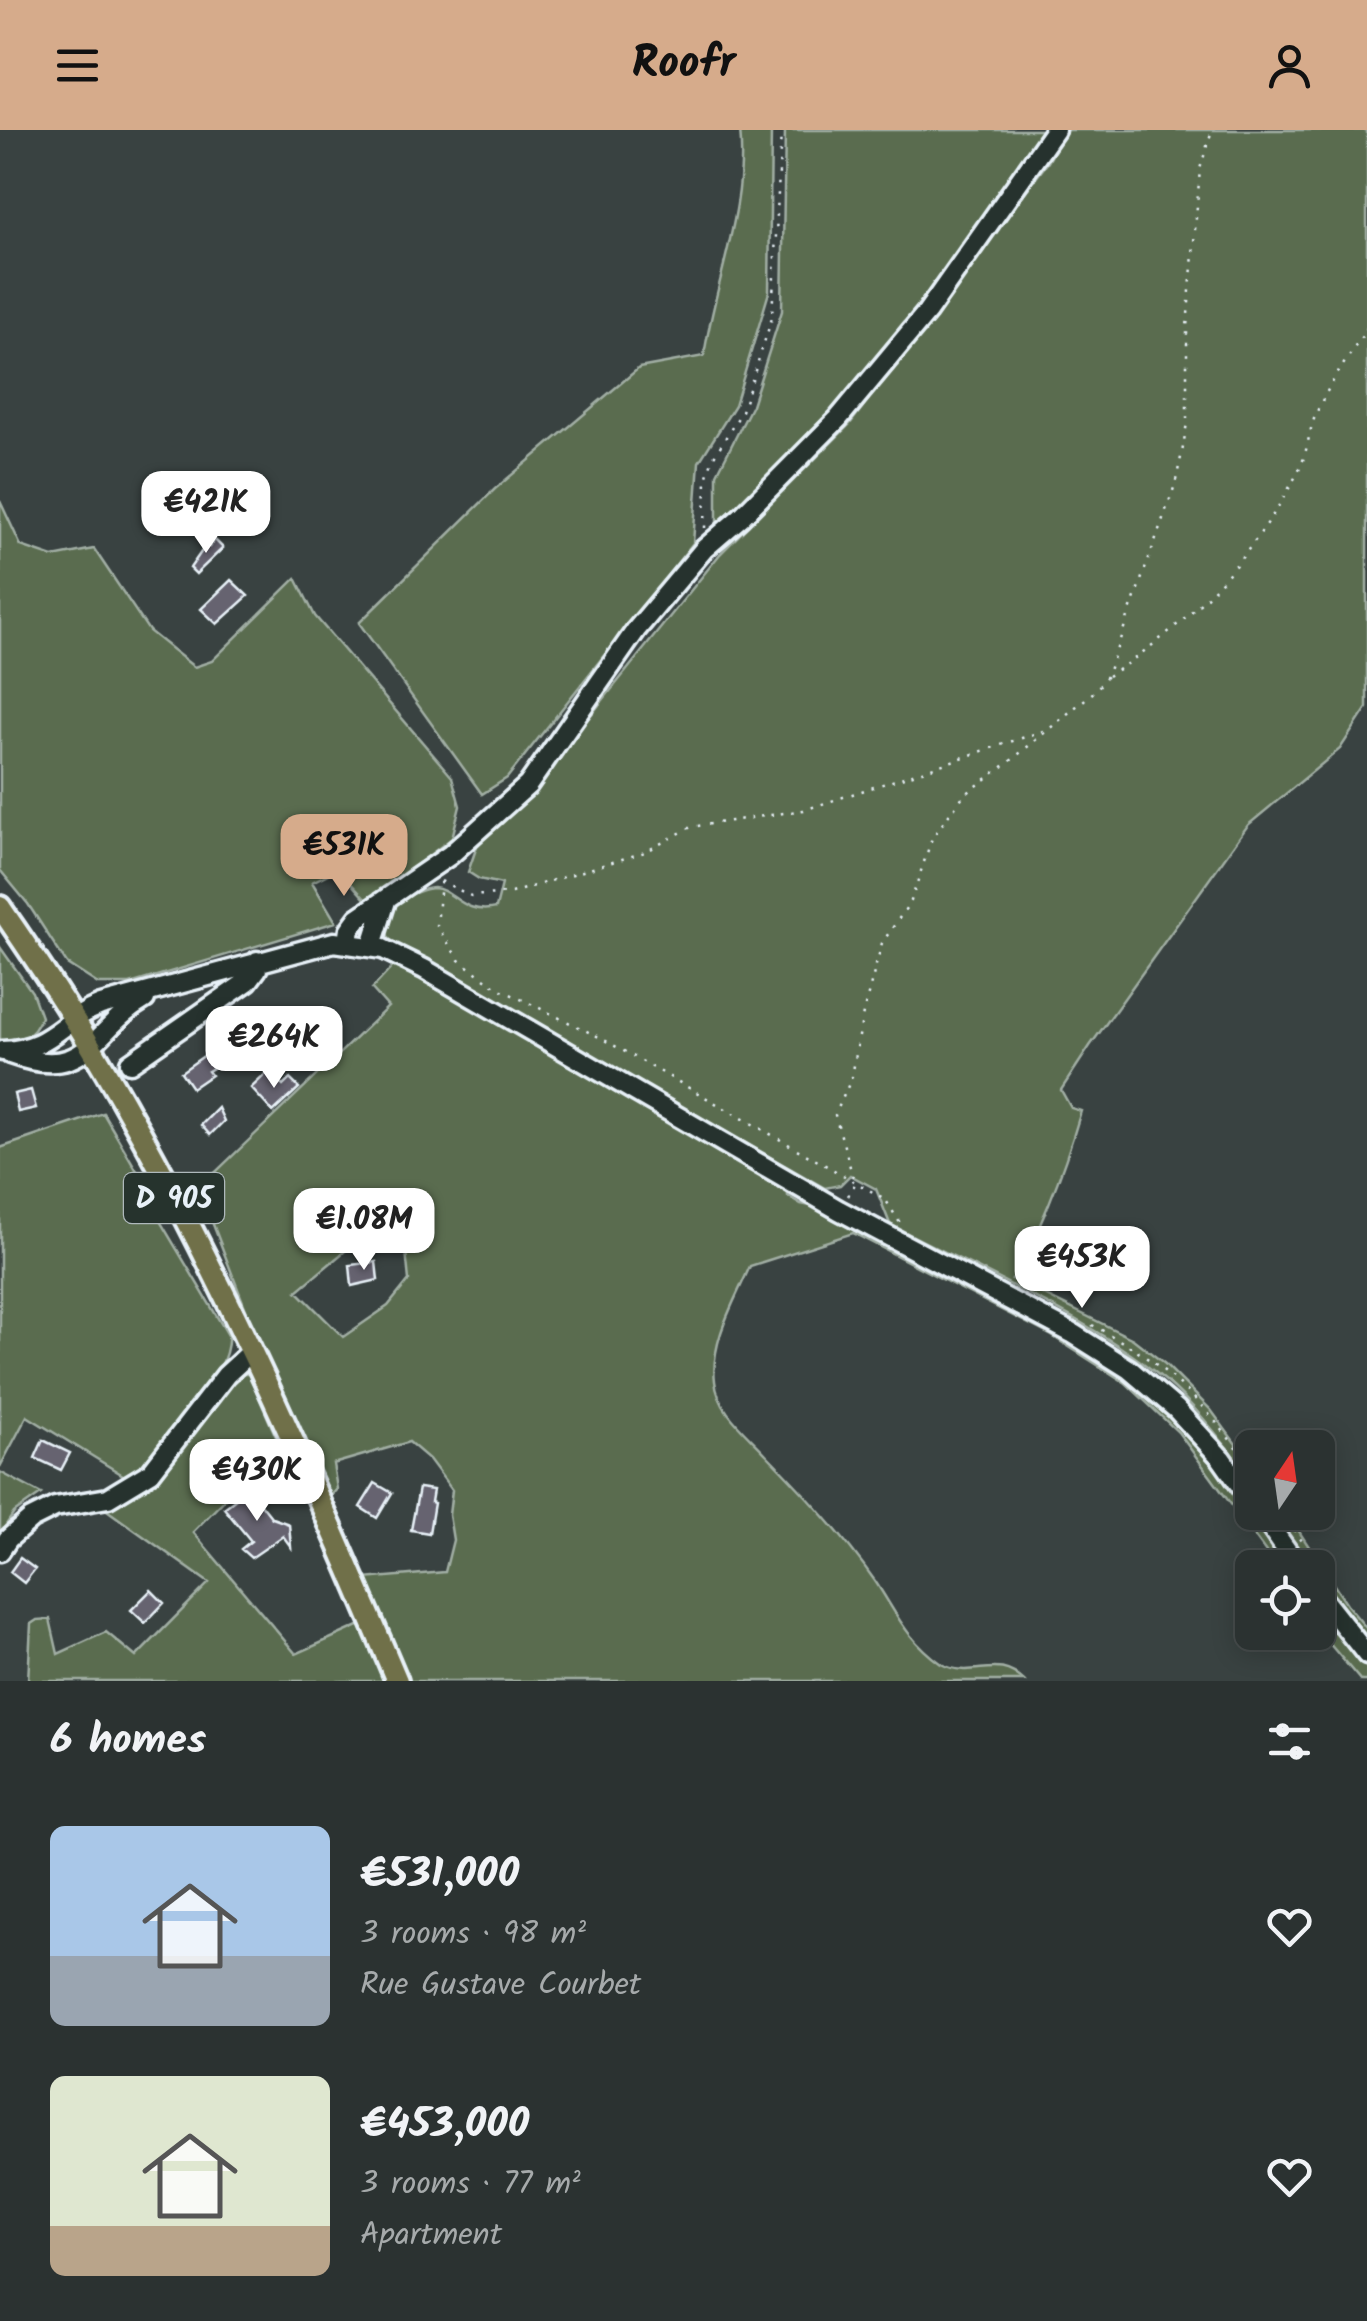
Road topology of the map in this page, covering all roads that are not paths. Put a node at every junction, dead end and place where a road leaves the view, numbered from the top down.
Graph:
1 (1055, 130) edge
2 (386, 902) junction
3 (0, 907) edge
4 (348, 942) junction
5 (372, 945) junction
6 (256, 961) junction
7 (155, 992) junction
8 (74, 1018) junction
9 (92, 1047) junction
10 (1, 1051) edge
11 (130, 1063) dead end
12 (251, 1352) junction
13 (1235, 1478) edge
14 (0, 1551) edge
15 (1335, 1606) edge
16 (1367, 1655) edge
17 (398, 1681) edge

1 - 2 street
2 - 4 street
2 - 5 street
3 - 8 main road, D 905
4 - 5 street
4 - 6 street
5 - 13 street
6 - 7 street
6 - 11 street
7 - 8 street
7 - 9 street
8 - 9 main road, D 905
8 - 10 street
9 - 10 street
9 - 12 main road, D 905
12 - 14 street
12 - 17 main road, D 905
15 - 16 street

